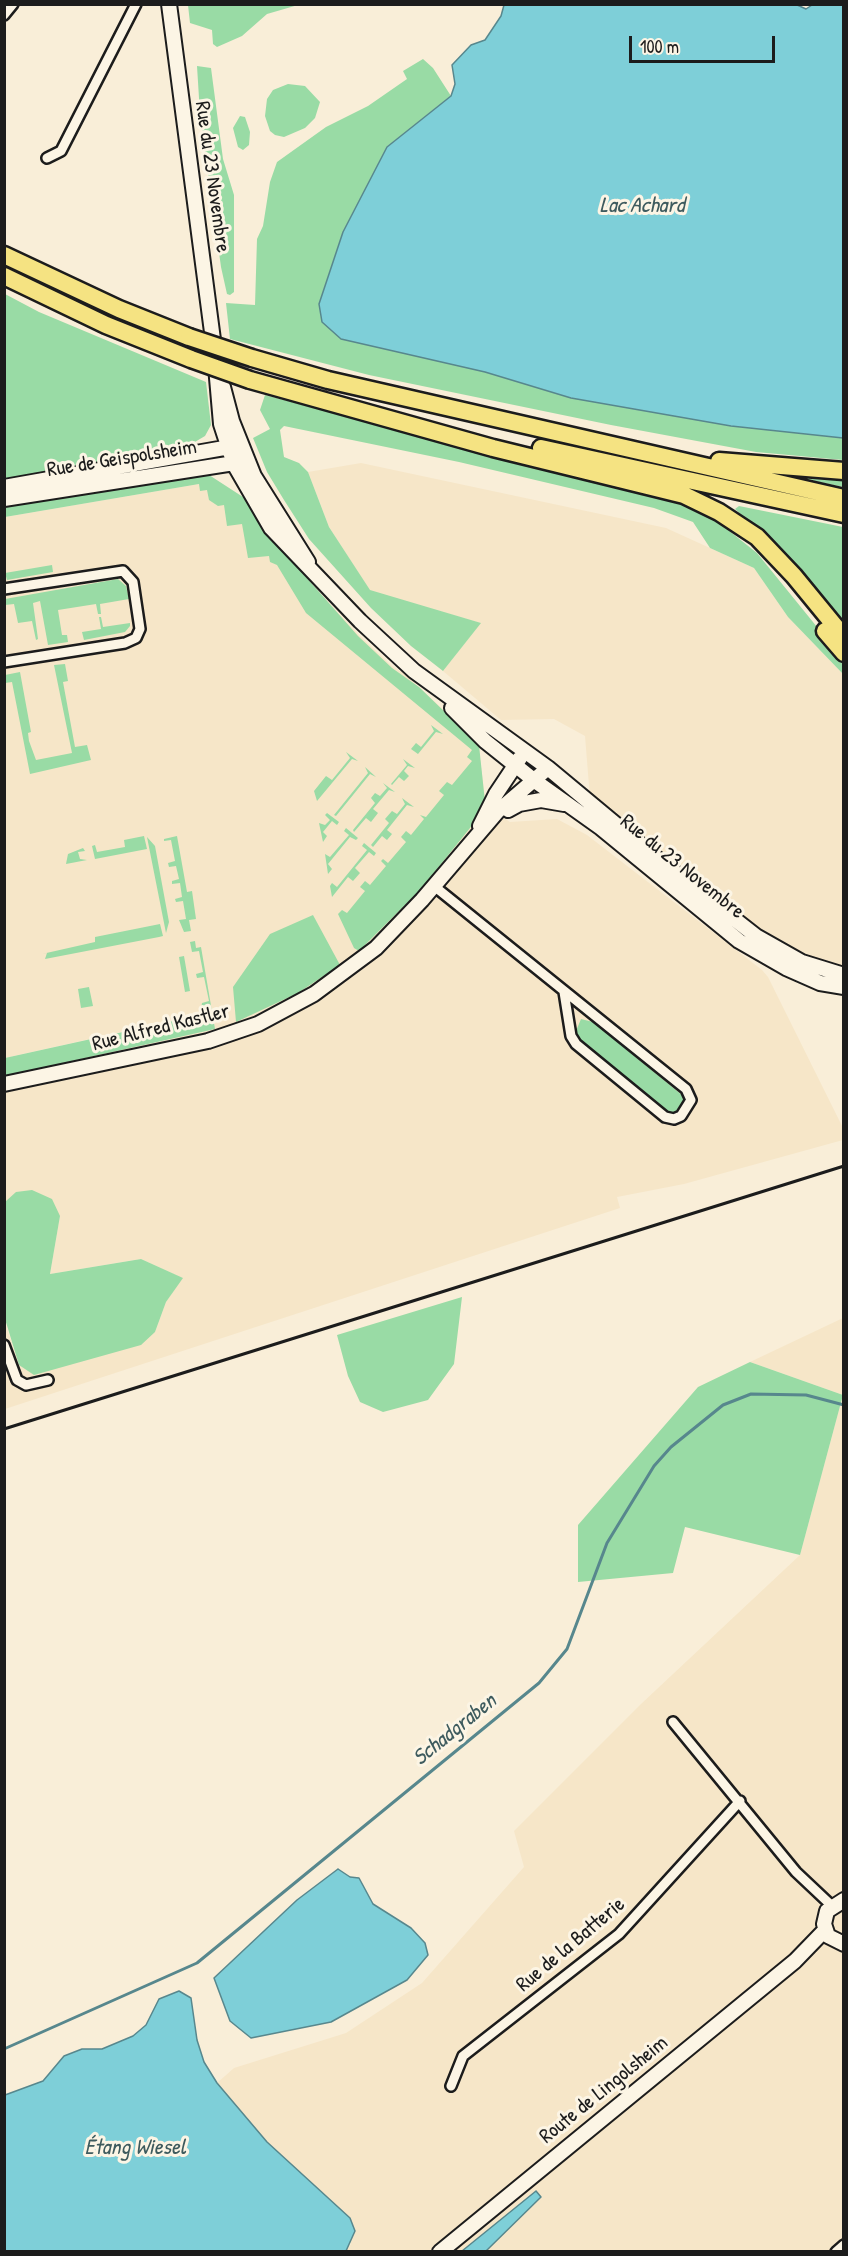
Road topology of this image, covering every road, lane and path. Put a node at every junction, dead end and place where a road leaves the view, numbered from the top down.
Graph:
1 (13, 4) edge
2 (136, 4) edge
3 (169, 4) edge
4 (4, 15) edge
5 (47, 158) dead end
6 (4, 255) edge
7 (4, 276) edge
8 (402, 420) junction
9 (234, 446) junction
10 (240, 462) junction
11 (695, 465) junction
12 (843, 471) edge
13 (4, 487) edge
14 (843, 498) edge
15 (4, 500) edge
16 (843, 514) edge
17 (744, 529) junction
18 (4, 589) edge
19 (843, 637) edge
20 (843, 653) edge
21 (4, 662) edge
22 (414, 670) junction
23 (525, 752) junction
24 (514, 764) junction
25 (548, 768) junction
26 (535, 781) junction
27 (567, 805) junction
28 (491, 821) junction
29 (474, 839) junction
30 (434, 886) junction
31 (843, 975) edge
32 (843, 987) edge
33 (564, 993) junction
34 (4, 1084) edge
35 (4, 1345) edge
36 (48, 1380) dead end
37 (672, 1722) dead end
38 (740, 1801) junction
39 (837, 1903) edge
40 (834, 1938) edge
41 (451, 2086) dead end
42 (843, 2245) edge
43 (440, 2252) edge
44 (836, 2252) edge

1 - 4 street
2 - 5 street
3 - 9 main road, Rue du 23 Novembre
6 - 11 highway, bridge
7 - 8 highway, bridge
8 - 16 highway
8 - 17 highway
9 - 10 main road, Rue du 23 Novembre
9 - 13 main road, Rue de Geispolsheim
10 - 15 main road, Rue de Geispolsheim
10 - 22 main road, Rue du 23 Novembre
11 - 12 highway
11 - 14 highway
17 - 19 highway
17 - 20 highway
18 - 21 street
22 - 23 main road, Rue du 23 Novembre
22 - 24 main road, Rue du 23 Novembre
23 - 24 main road, Rue Alfred Kastler
23 - 25 main road, Rue du 23 Novembre
24 - 26 main road, Rue du 23 Novembre
24 - 29 main road, Rue Alfred Kastler
25 - 26 main road, Rue Alfred Kastler
25 - 31 main road, Rue du 23 Novembre
26 - 27 main road, Rue du 23 Novembre
26 - 28 main road, Rue Alfred Kastler
27 - 28 main road
27 - 32 main road, Rue du 23 Novembre
28 - 29 main road, Rue Alfred Kastler
29 - 30 main road, Rue Alfred Kastler
30 - 33 street
30 - 34 main road, Rue Alfred Kastler
33 - 33 street
35 - 36 street
37 - 38 street
38 - 39 street
38 - 41 street, Rue de la Batterie
39 - 40 main road
40 - 43 main road, Route de Lingolsheim
42 - 44 street

